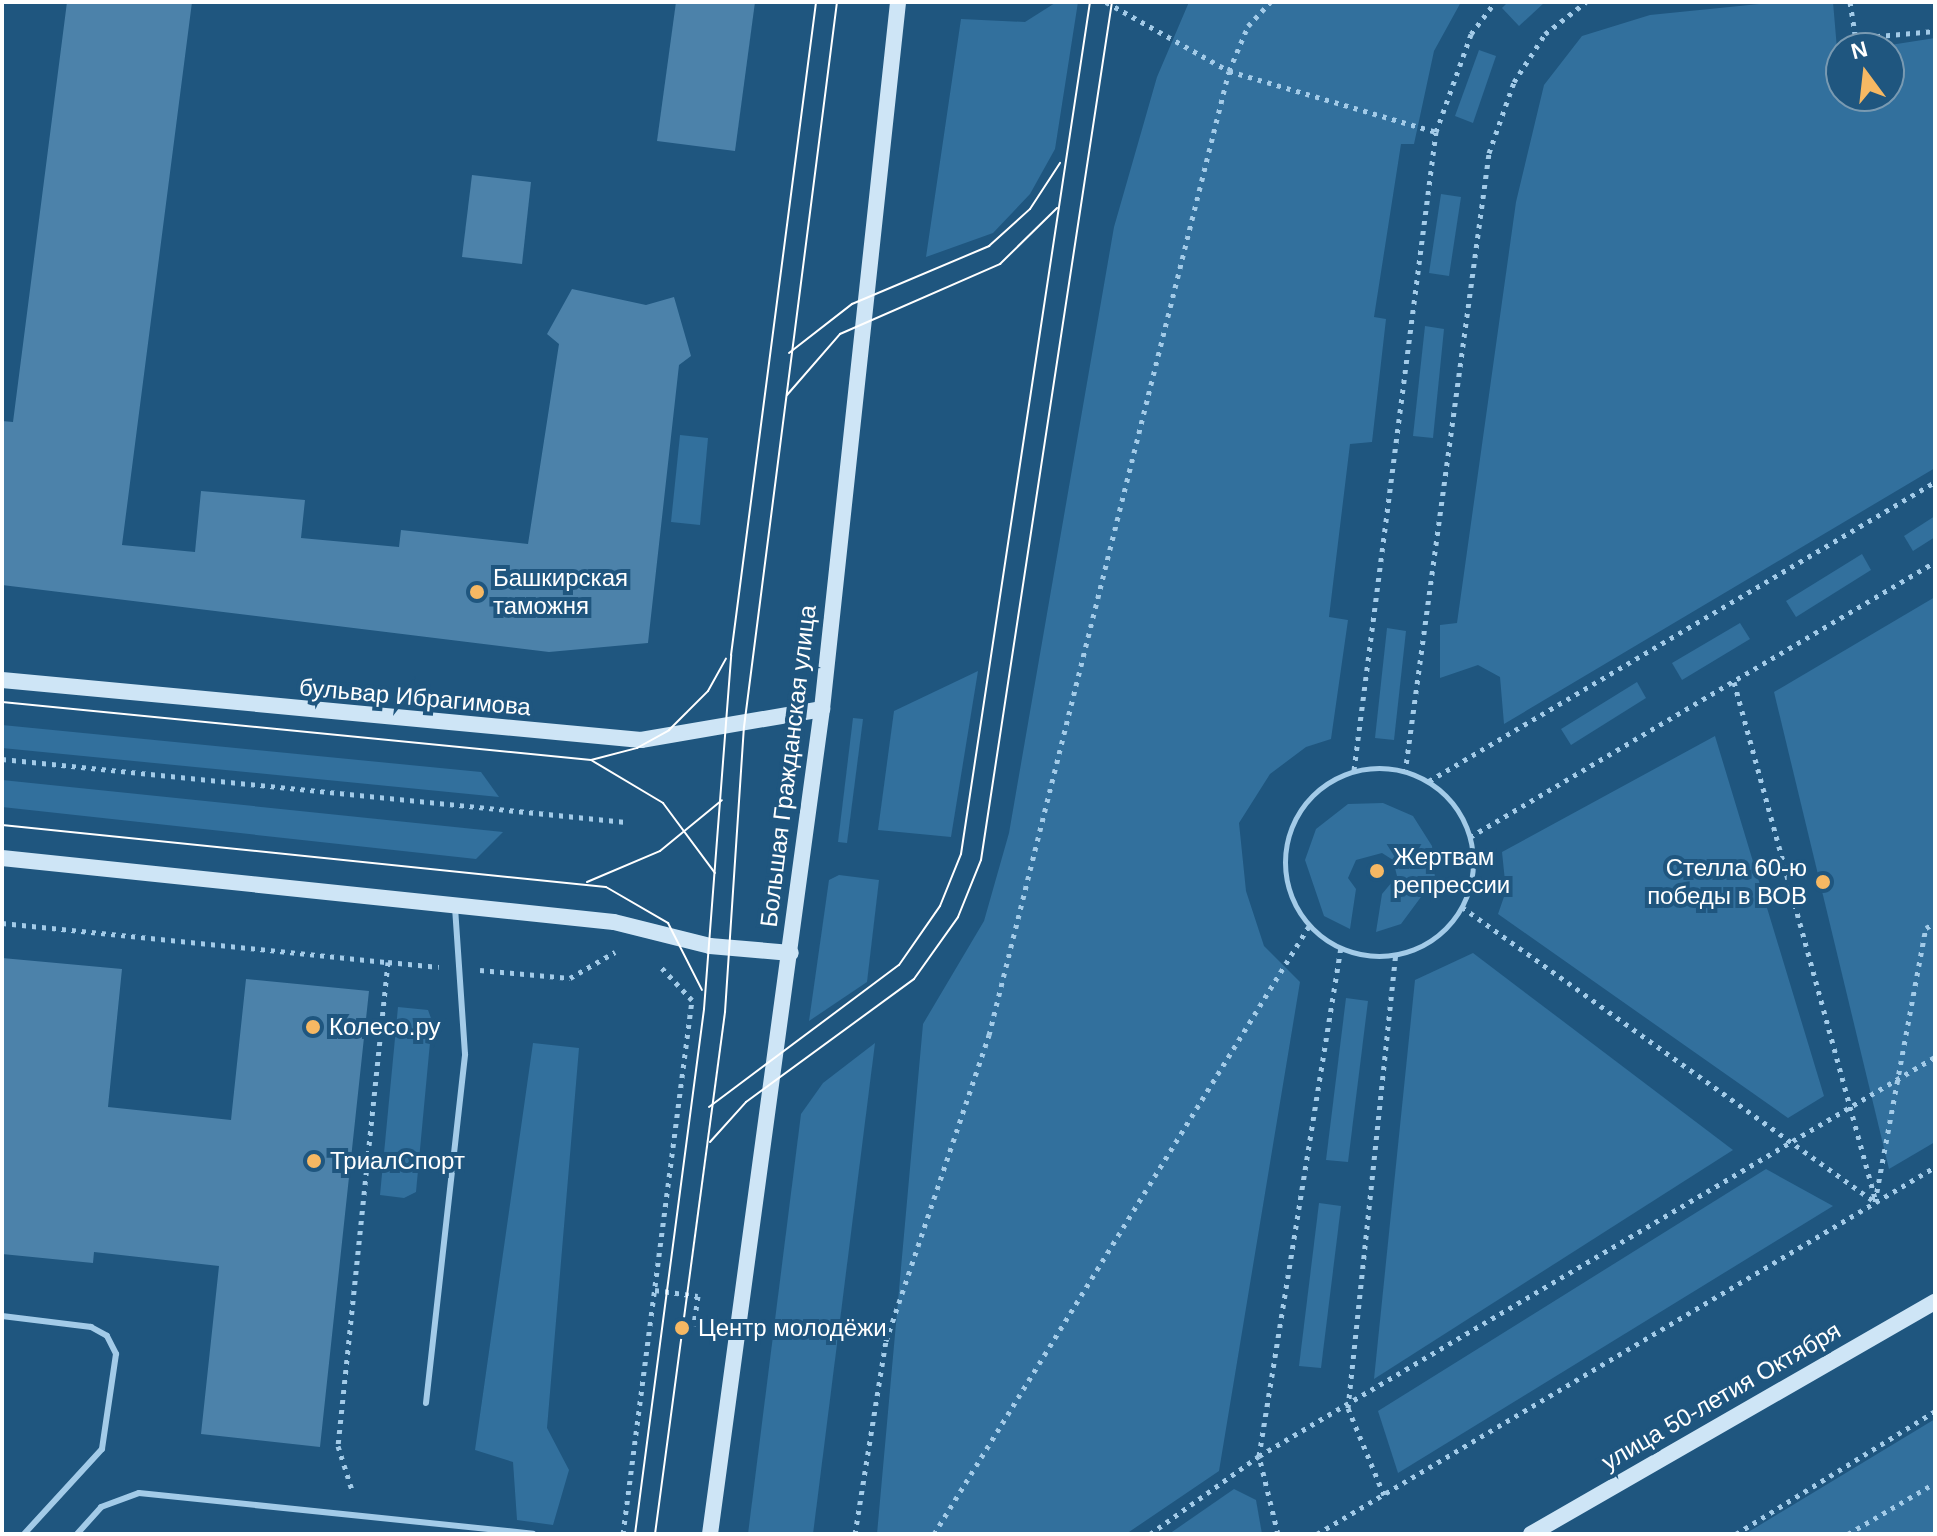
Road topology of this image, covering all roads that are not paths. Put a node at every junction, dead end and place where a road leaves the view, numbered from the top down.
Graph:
1 (898, 2) edge
2 (2, 680) edge
3 (822, 709) junction
4 (2, 858) edge
5 (455, 906) junction
6 (791, 953) junction
7 (1935, 1302) edge
8 (2, 1316) edge
9 (426, 1403) dead end
10 (24, 1534) edge
11 (77, 1534) edge
12 (533, 1534) edge
13 (710, 1534) edge
14 (1531, 1534) edge

1 - 3 main road, Большая Гражданская улица
2 - 3 main road, бульвар Ибрагимова
3 - 6 main road, Большая Гражданская улица
4 - 5 main road
5 - 6 main road
5 - 9 lane
6 - 13 main road, Большая Гражданская улица
7 - 14 main road, улица 50-летия Октября
8 - 10 lane
11 - 12 lane

